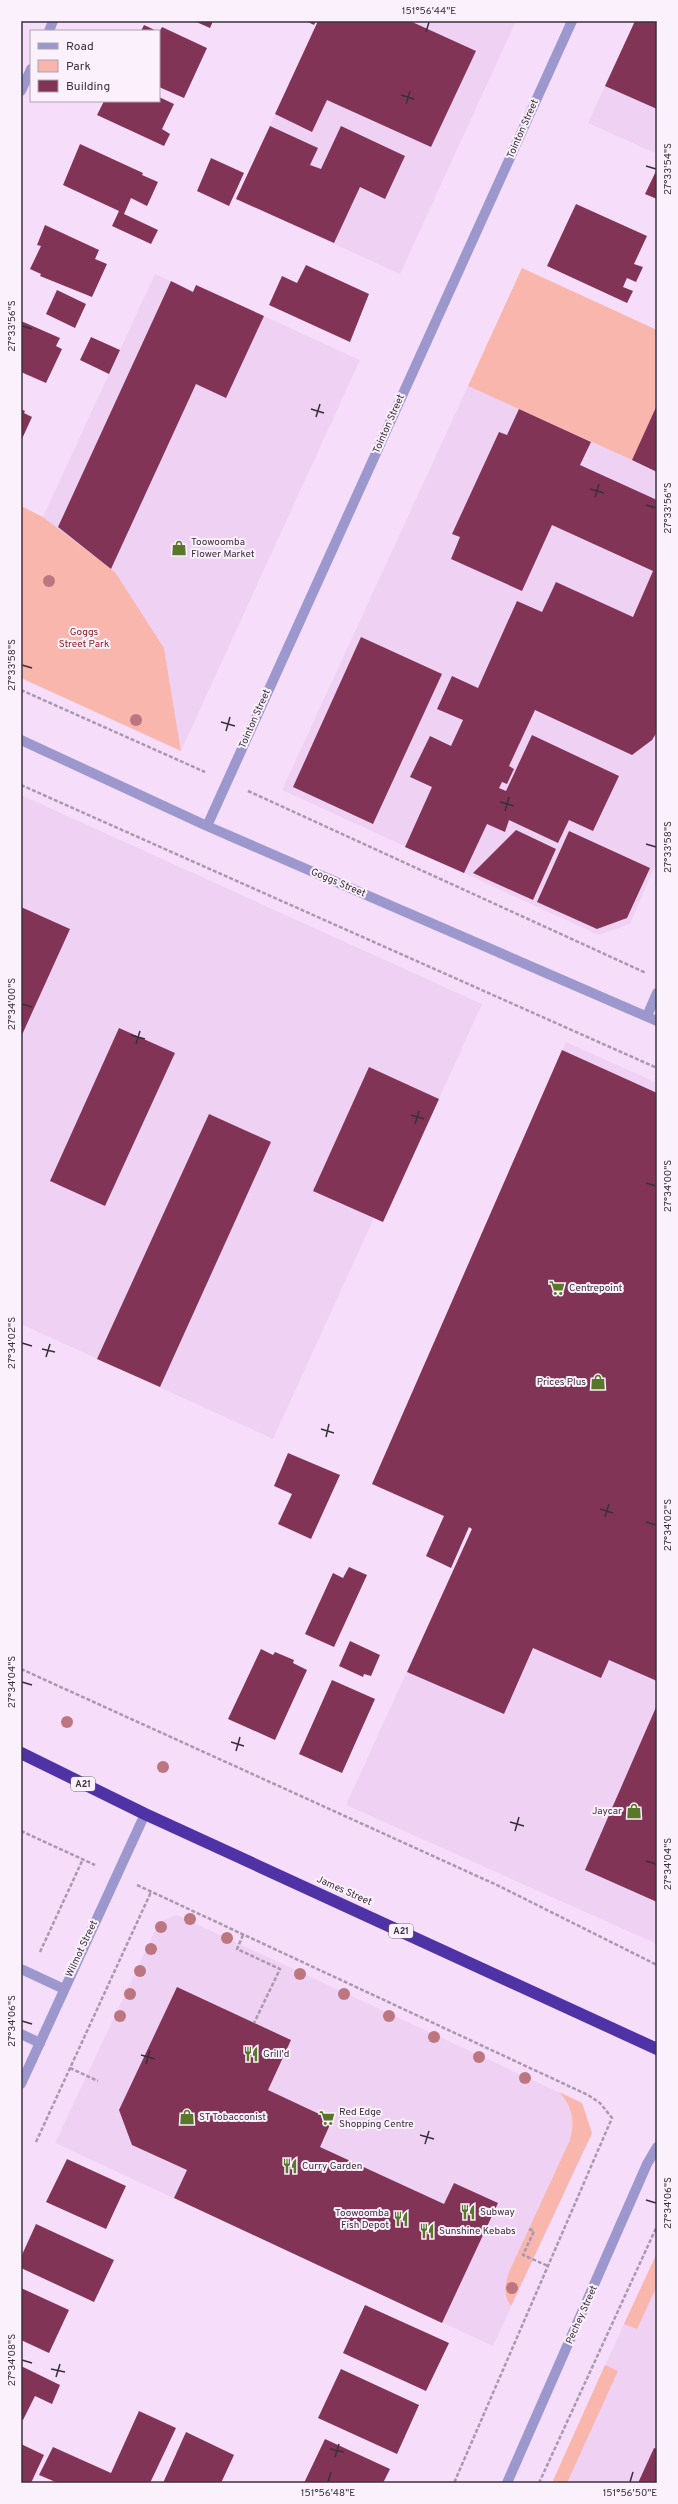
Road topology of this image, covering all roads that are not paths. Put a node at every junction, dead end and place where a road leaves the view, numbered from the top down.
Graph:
1 (572, 21) edge
2 (30, 71) edge
3 (21, 90) edge
4 (21, 740) edge
5 (207, 826) junction
6 (657, 993) edge
7 (647, 1016) junction
8 (657, 1021) edge
9 (21, 1753) edge
10 (145, 1814) junction
11 (25, 1971) edge
12 (64, 1989) junction
13 (21, 2034) edge
14 (40, 2043) junction
15 (657, 2049) edge
16 (21, 2084) edge
17 (657, 2147) edge
18 (507, 2483) edge

1 - 5 street, Tointon Street
2 - 3 street
4 - 5 street, Goggs Street
5 - 7 street, Goggs Street
6 - 7 street
7 - 8 street, Goggs Street
9 - 10 highway, James Street / A21
10 - 12 street, Wilmot Street
10 - 15 highway, James Street / A21
11 - 12 street
12 - 14 street, Wilmot Street
13 - 14 street
14 - 16 street, Wilmot Street
17 - 18 street, Pechey Street

